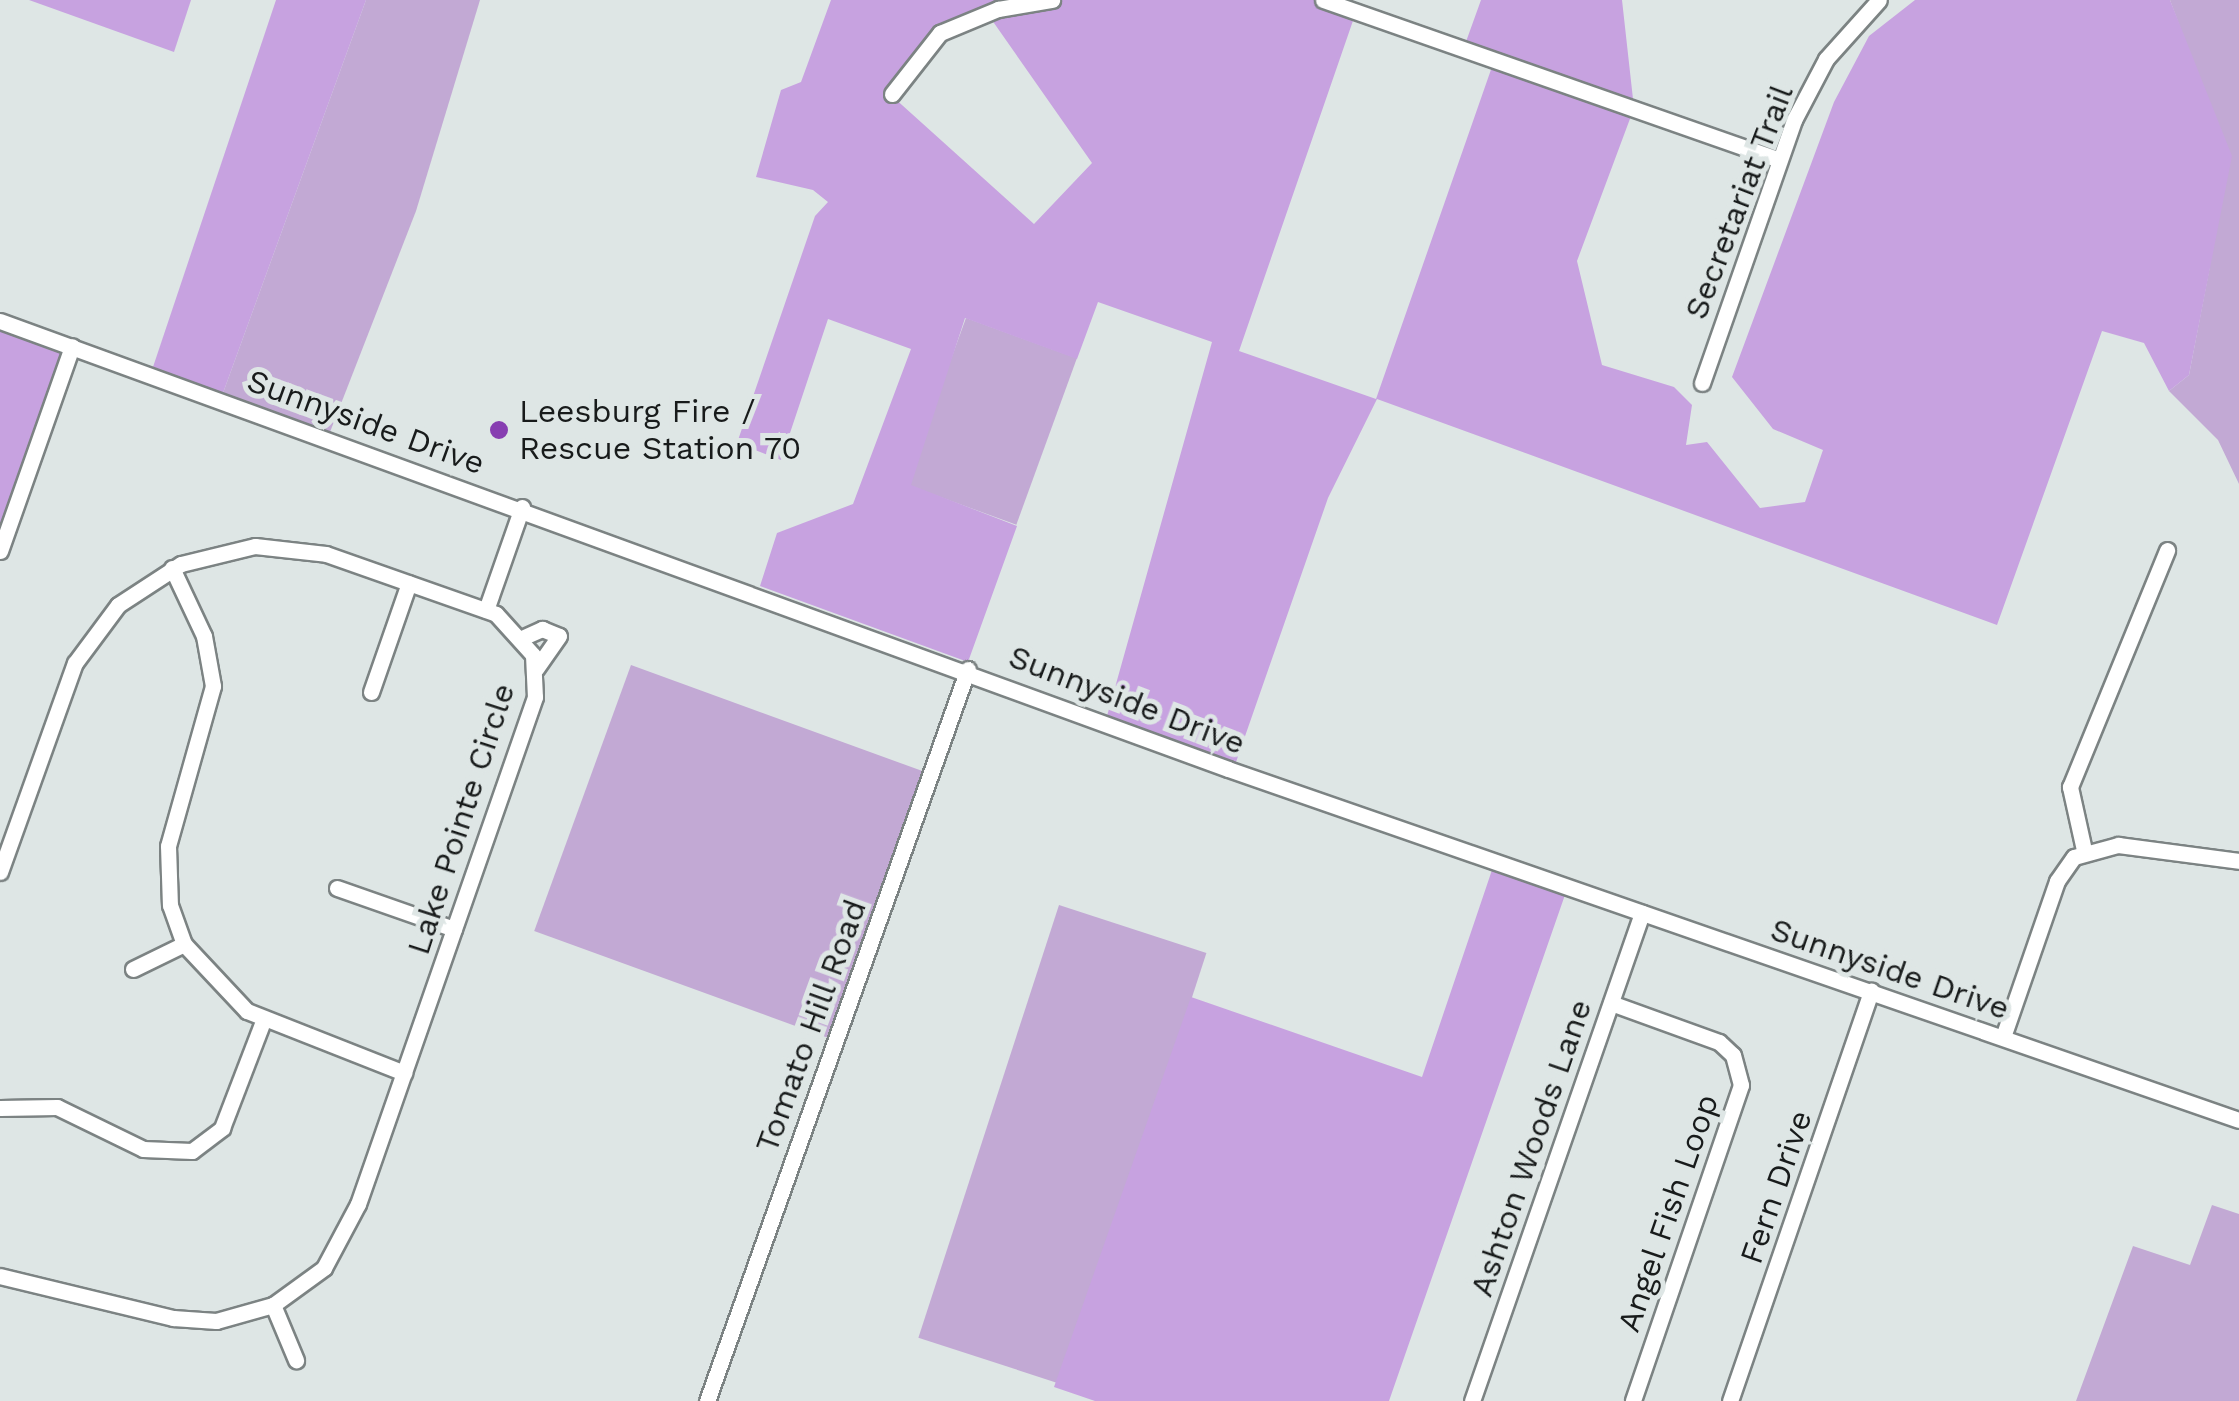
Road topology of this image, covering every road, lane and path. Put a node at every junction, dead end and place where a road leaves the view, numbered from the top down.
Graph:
1 (1052, 0) edge
2 (1323, 0) edge
3 (1878, 0) edge
4 (892, 94) dead end
5 (1779, 160) junction
6 (0, 321) edge
7 (72, 346) junction
8 (1702, 383) dead end
9 (522, 507) junction
10 (2167, 550) dead end
11 (0, 551) edge
12 (172, 568) junction
13 (409, 583) junction
14 (486, 610) junction
15 (524, 638) junction
16 (968, 669) junction
17 (536, 670) junction
18 (370, 692) dead end
19 (2084, 850) junction
20 (2239, 862) edge
21 (0, 872) edge
22 (337, 888) dead end
23 (1642, 913) junction
24 (454, 929) junction
25 (184, 944) junction
26 (133, 970) dead end
27 (1871, 991) junction
28 (1611, 1003) junction
29 (263, 1021) junction
30 (2003, 1037) junction
31 (404, 1072) junction
32 (0, 1108) edge
33 (2239, 1120) edge
34 (0, 1276) edge
35 (274, 1304) junction
36 (296, 1360) dead end
37 (707, 1401) edge
38 (1472, 1401) edge
39 (1633, 1401) edge
40 (1730, 1401) edge

1 - 4 street
2 - 5 street
3 - 5 street, Secretariat Trail
5 - 8 street, Secretariat Trail
6 - 7 street, Sunnyside Drive
7 - 9 street, Sunnyside Drive
7 - 11 street
9 - 14 street
9 - 16 street, Sunnyside Drive
10 - 19 street
12 - 13 street
12 - 21 street
12 - 25 street
13 - 14 street
13 - 18 street
14 - 15 street
15 - 17 street, Lake Pointe Circle
15 - 17 street
16 - 23 street, Sunnyside Drive
16 - 37 street, Tomato Hill Road
17 - 24 street, Lake Pointe Circle
19 - 20 street
19 - 30 street
22 - 24 street
23 - 27 street, Sunnyside Drive
23 - 28 street, Ashton Woods Lane
24 - 31 street, Lake Pointe Circle
25 - 26 street
25 - 29 street
27 - 30 street, Sunnyside Drive
27 - 40 street, Fern Drive
28 - 38 street, Ashton Woods Lane
28 - 39 street, Angel Fish Loop
29 - 31 street
29 - 32 street
30 - 33 street, Sunnyside Drive
31 - 35 street, Lake Pointe Circle
34 - 35 street, Lake Pointe Circle
35 - 36 street

